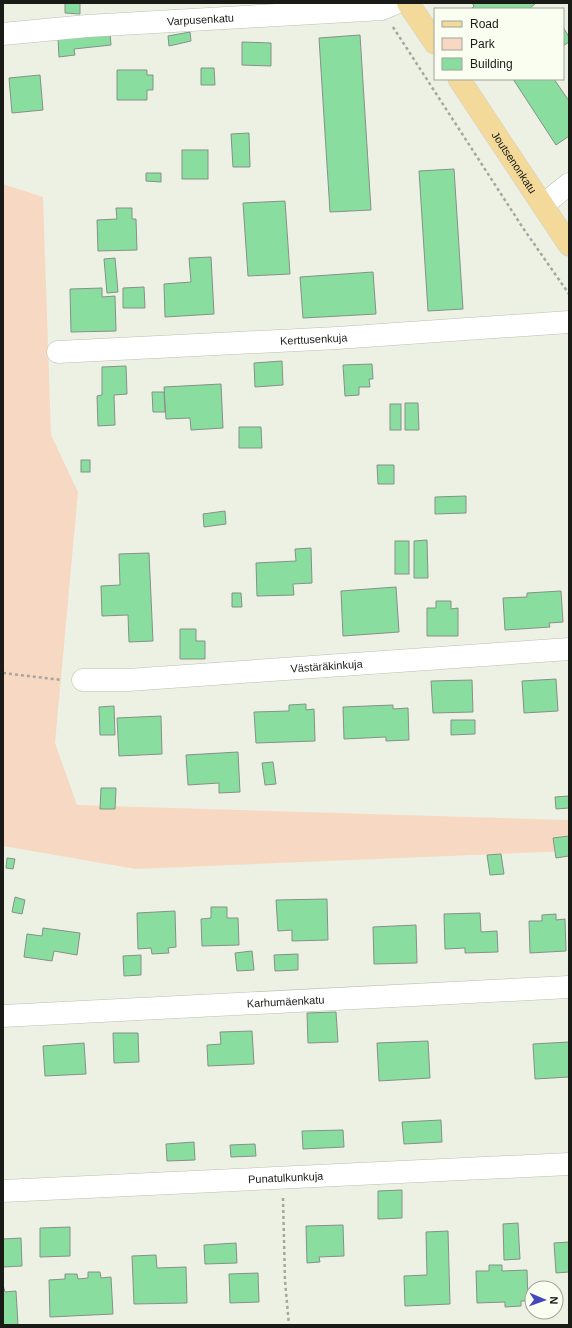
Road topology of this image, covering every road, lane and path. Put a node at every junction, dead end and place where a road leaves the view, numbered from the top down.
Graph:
1 (408, 3) edge
2 (389, 6) edge
3 (3, 34) edge
4 (434, 42) edge
5 (460, 80) edge
6 (569, 184) edge
7 (543, 205) junction
8 (569, 245) edge
9 (569, 294) edge
10 (569, 322) edge
11 (58, 352) dead end
12 (569, 649) edge
13 (3, 673) edge
14 (83, 680) joint
15 (569, 987) edge
16 (3, 1016) edge
17 (569, 1164) edge
18 (283, 1178) junction
19 (3, 1191) edge
20 (289, 1325) edge

1 - 4 main road
2 - 3 street, Varpusenkatu
2 - 9 path
5 - 7 main road, Joutsenonkatu
6 - 7 street
7 - 8 main road, Joutsenonkatu
10 - 11 street, Kerttusenkuja
12 - 14 street, Västäräkinkuja
13 - 14 path
15 - 16 street, Karhumäenkatu
17 - 18 street, Punatulkunkuja
18 - 19 street, Punatulkunkuja
18 - 20 path

